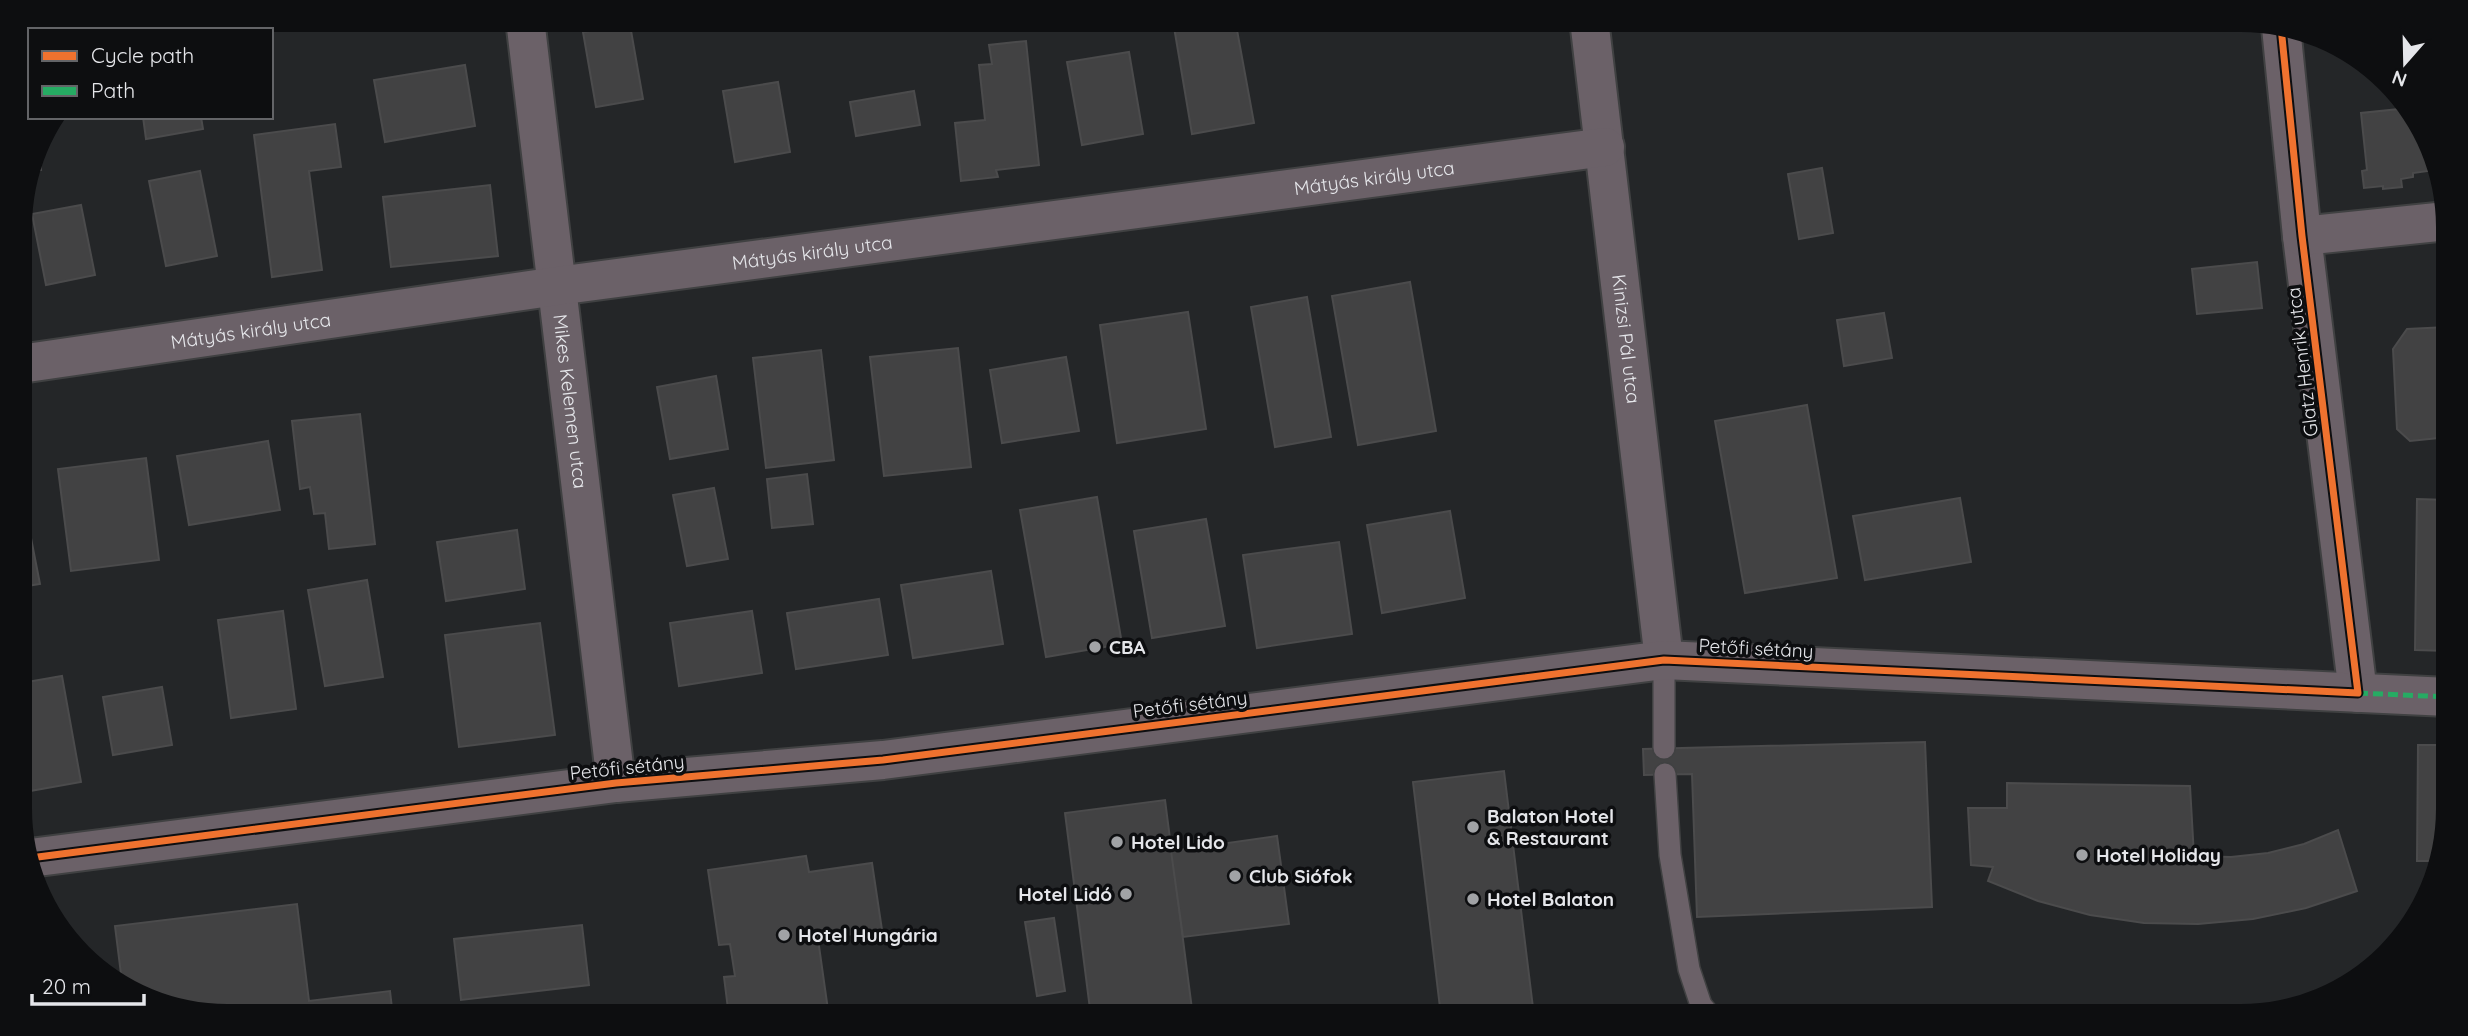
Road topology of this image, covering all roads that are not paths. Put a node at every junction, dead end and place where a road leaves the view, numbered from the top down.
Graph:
1 (1591, 31) edge
2 (527, 32) edge
3 (2282, 36) edge
4 (1605, 147) junction
5 (2436, 221) edge
6 (2302, 236) junction
7 (557, 286) junction
8 (32, 362) edge
9 (1664, 660) junction
10 (2358, 693) junction
11 (2436, 696) edge
12 (1664, 748) dead end
13 (1665, 774) dead end
14 (616, 783) junction
15 (37, 857) edge
16 (1700, 1004) edge

1 - 4 street, Kinizsi Pál utca
2 - 7 street, Mikes Kelemen utca
3 - 6 street, Glatz Henrik utca
4 - 7 street, Mátyás király utca
4 - 9 street, Kinizsi Pál utca
5 - 6 street
6 - 10 street, Glatz Henrik utca
7 - 8 street, Mátyás király utca
7 - 14 street, Mikes Kelemen utca
9 - 10 street, Petőfi sétány
9 - 12 lane
9 - 14 street, Petőfi sétány
10 - 11 street, Petőfi sétány
13 - 16 lane
14 - 15 street, Petőfi sétány

